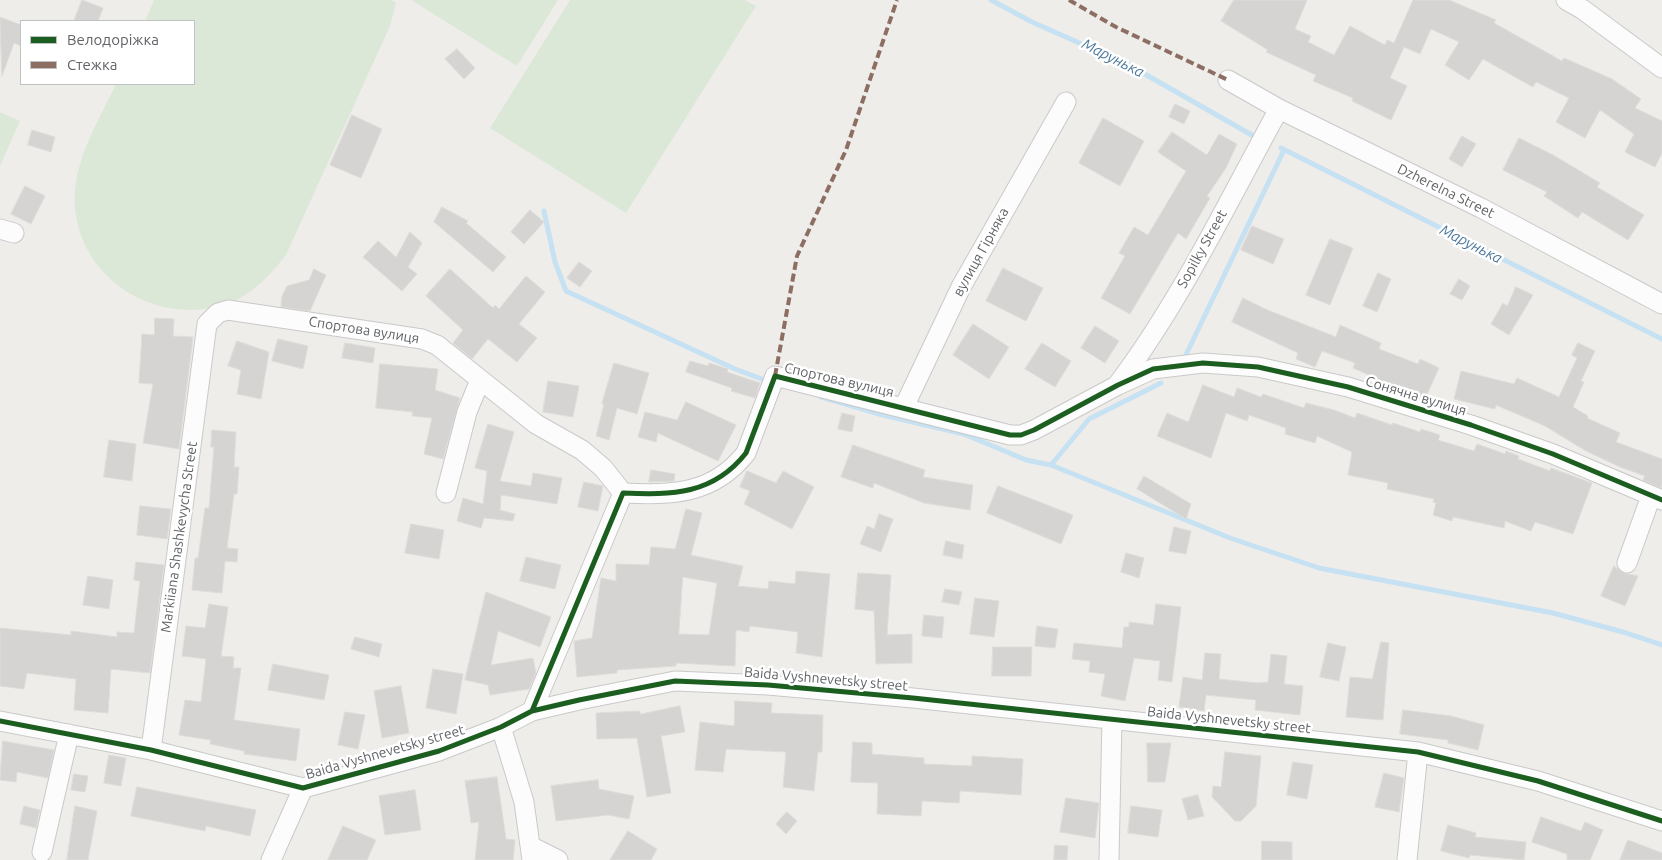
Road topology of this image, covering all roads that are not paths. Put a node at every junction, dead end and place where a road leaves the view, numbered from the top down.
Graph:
1 (1566, 0) edge
2 (1662, 68) edge
3 (1228, 80) dead end
4 (1066, 102) dead end
5 (1279, 109) junction
6 (1662, 304) edge
7 (207, 324) joint
8 (1153, 369) joint
9 (480, 380) junction
10 (1118, 385) junction
11 (904, 407) junction
12 (446, 493) dead end
13 (623, 493) junction
14 (1657, 498) edge
15 (1627, 563) dead end
16 (532, 711) junction
17 (1112, 719) junction
18 (0, 721) edge
19 (501, 727) junction
20 (69, 734) junction
21 (150, 750) junction
22 (1418, 752) junction
23 (304, 788) junction
24 (1662, 821) edge
25 (42, 852) dead end
26 (532, 853) edge
27 (271, 860) edge
28 (558, 860) edge
29 (1109, 860) edge
30 (1407, 860) edge

1 - 2 street
3 - 5 street, Dzherelna Street
4 - 11 street, вулиця Гірняка
5 - 6 street, Dzherelna Street
5 - 10 street, Sopilky Street
7 - 9 street, Спортова вулиця
7 - 21 street, Markiiana Shashkevycha Street
8 - 10 street, Спортова вулиця
8 - 14 street, Сонячна вулиця
9 - 12 street
9 - 13 street, Спортова вулиця
10 - 11 street, Спортова вулиця
11 - 13 street, Спортова вулиця
13 - 16 street
14 - 15 street
16 - 17 street, Baida Vyshnevetsky street
16 - 19 street, Baida Vyshnevetsky street
17 - 22 street, Baida Vyshnevetsky street
17 - 29 street
18 - 20 street, Baida Vyshnevetsky street
19 - 23 street, Baida Vyshnevetsky street
19 - 26 street
20 - 21 street, Baida Vyshnevetsky street
20 - 25 street
21 - 23 street, Baida Vyshnevetsky street
22 - 24 street, Baida Vyshnevetsky street
22 - 30 street
23 - 27 street
26 - 28 street

